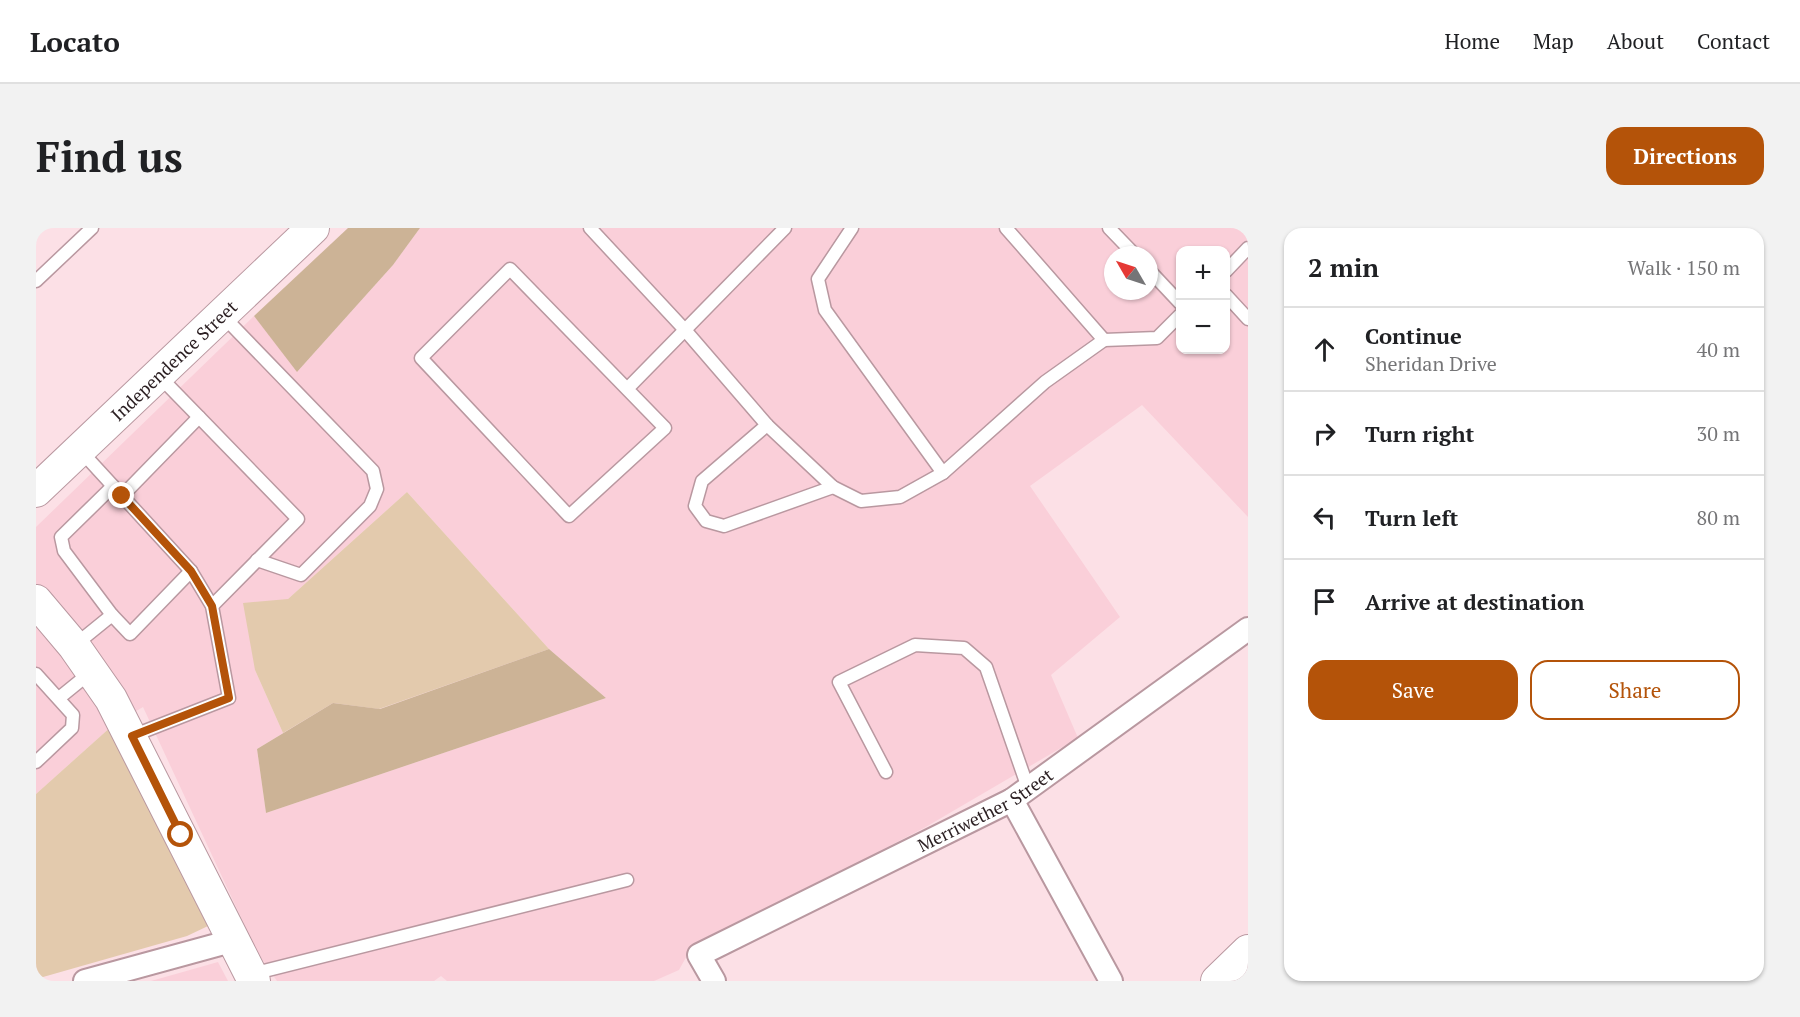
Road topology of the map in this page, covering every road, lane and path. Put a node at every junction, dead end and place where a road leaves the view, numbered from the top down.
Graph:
1 (92, 228) edge
2 (313, 228) edge
3 (590, 228) edge
4 (785, 228) edge
5 (852, 228) edge
6 (1006, 228) edge
7 (1109, 228) edge
8 (1126, 246) edge
9 (1248, 248) edge
10 (1230, 266) edge
11 (1158, 280) edge
12 (36, 281) edge
13 (1177, 300) edge
14 (1230, 300) edge
15 (222, 315) junction
16 (1176, 319) edge
17 (1248, 320) edge
18 (685, 330) junction
19 (1104, 340) junction
20 (158, 375) junction
21 (627, 388) junction
22 (199, 417) junction
23 (768, 425) junction
24 (79, 450) junction
25 (943, 472) junction
26 (113, 486) junction
27 (834, 487) junction
28 (36, 491) edge
29 (122, 496) junction
30 (257, 560) junction
31 (191, 571) junction
32 (36, 601) edge
33 (212, 606) junction
34 (112, 615) junction
35 (1248, 629) edge
36 (83, 658) junction
37 (36, 674) edge
38 (59, 698) junction
39 (132, 736) junction
40 (36, 762) edge
41 (886, 772) dead end
42 (1020, 794) junction
43 (627, 879) dead end
44 (235, 940) junction
45 (1248, 951) edge
46 (252, 978) edge
47 (85, 981) edge
48 (714, 981) edge
49 (1111, 981) edge
50 (1217, 981) edge

1 - 12 lane
2 - 15 street, Independence Street
3 - 18 lane
4 - 18 lane
5 - 25 lane
6 - 19 lane
7 - 8 lane
9 - 10 lane
11 - 13 lane
14 - 17 lane
15 - 20 street, Independence Street
15 - 30 lane
16 - 19 lane
18 - 21 lane
18 - 23 lane
19 - 25 lane
20 - 22 lane
20 - 24 street, Independence Street
21 - 21 lane
22 - 29 lane
22 - 30 lane
23 - 27 lane
23 - 27 lane
24 - 26 lane
24 - 28 street, Independence Street
25 - 27 lane
26 - 29 lane
26 - 34 lane
29 - 31 lane
30 - 33 lane
31 - 33 lane
31 - 34 lane
32 - 36 street
33 - 39 lane
34 - 36 lane
35 - 42 street, Merriwether Street
36 - 38 lane
36 - 39 street
37 - 38 lane
38 - 40 lane
39 - 44 street
41 - 42 lane
42 - 48 street, Merriwether Street
42 - 49 street
43 - 46 lane
44 - 46 street
44 - 47 street
45 - 50 street

